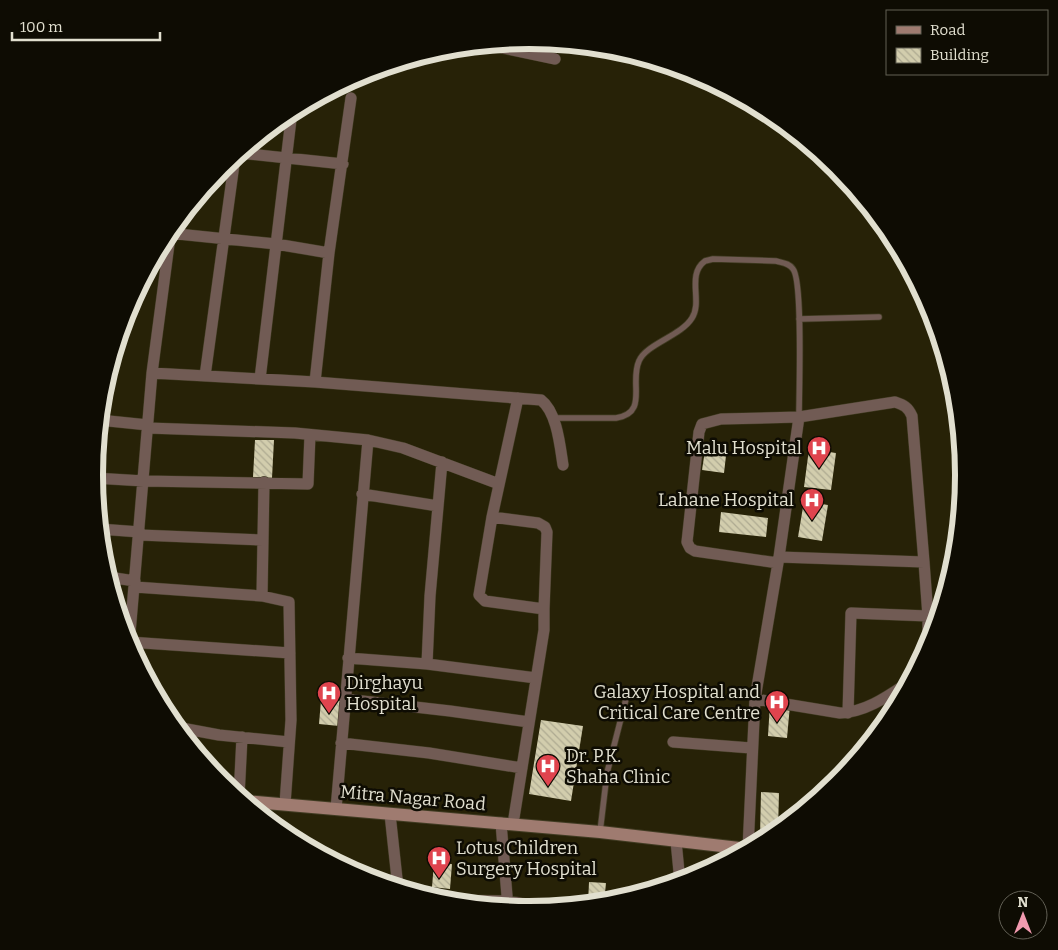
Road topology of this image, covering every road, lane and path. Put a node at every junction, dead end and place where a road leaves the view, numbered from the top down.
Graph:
1 (511, 50) edge
2 (555, 59) dead end
3 (351, 98) dead end
4 (291, 122) edge
5 (249, 154) edge
6 (286, 158) junction
7 (343, 164) junction
8 (233, 169) edge
9 (179, 233) edge
10 (223, 238) junction
11 (276, 244) junction
12 (168, 250) edge
13 (329, 253) junction
14 (879, 317) dead end
15 (799, 319) junction
16 (152, 373) junction
17 (205, 376) junction
18 (260, 379) junction
19 (315, 382) junction
20 (518, 398) junction
21 (799, 417) junction
22 (553, 418) junction
23 (106, 421) edge
24 (148, 426) junction
25 (310, 435) junction
26 (368, 440) junction
27 (442, 462) junction
28 (563, 466) dead end
29 (103, 479) edge
30 (144, 481) junction
31 (264, 482) junction
32 (499, 484) junction
33 (362, 494) junction
34 (438, 506) junction
35 (492, 517) junction
36 (106, 530) edge
37 (140, 534) junction
38 (263, 540) junction
39 (779, 560) junction
40 (924, 562) junction
41 (116, 579) edge
42 (135, 584) junction
43 (262, 596) junction
44 (544, 609) junction
45 (928, 616) junction
46 (130, 624) edge
47 (928, 625) edge
48 (135, 638) edge
49 (290, 653) junction
50 (348, 658) junction
51 (427, 664) junction
52 (536, 678) junction
53 (897, 690) edge
54 (628, 691) dead end
55 (345, 699) junction
56 (755, 699) junction
57 (848, 713) junction
58 (529, 722) junction
59 (187, 729) edge
60 (242, 737) junction
61 (289, 742) junction
62 (673, 742) dead end
63 (341, 743) junction
64 (751, 748) junction
65 (522, 768) junction
66 (240, 787) edge
67 (256, 802) edge
68 (285, 804) junction
69 (336, 808) junction
70 (390, 814) junction
71 (507, 824) junction
72 (600, 832) junction
73 (748, 840) edge
74 (676, 842) junction
75 (729, 851) edge
76 (679, 874) edge
77 (397, 881) edge
78 (508, 900) edge

1 - 2 street
3 - 7 street
4 - 6 street
5 - 6 street
6 - 7 street
6 - 11 street
7 - 13 street
8 - 10 street
9 - 10 street
10 - 11 street
10 - 17 street
11 - 13 street
11 - 18 street
12 - 16 street
13 - 19 street
14 - 15 lane
15 - 21 lane
15 - 22 lane
16 - 17 street
16 - 24 street
17 - 18 street
18 - 19 street
19 - 20 street
20 - 22 street
20 - 32 street
21 - 39 street
21 - 39 street
21 - 40 street
22 - 28 street
23 - 24 street
24 - 25 street
24 - 30 street
25 - 26 street
25 - 31 street
26 - 27 street
26 - 33 street
27 - 32 street
27 - 34 street
29 - 30 street
30 - 31 street
30 - 37 street
31 - 38 street
32 - 35 street
33 - 34 street
33 - 50 street
34 - 51 street
35 - 44 street
35 - 44 street
36 - 37 street
37 - 38 street
37 - 42 street
38 - 43 street
39 - 40 street
39 - 56 street
40 - 45 street
41 - 42 street
42 - 43 street
42 - 46 street
43 - 49 street
44 - 52 street
45 - 47 street
45 - 57 street
48 - 49 street
49 - 61 street
50 - 51 street
50 - 55 street
51 - 52 street
52 - 58 street
53 - 57 street
54 - 72 lane
55 - 58 street
55 - 63 street
56 - 57 street
56 - 64 street
58 - 65 street
59 - 60 street
60 - 61 street
60 - 66 street
61 - 68 street
62 - 64 street
63 - 65 street
63 - 69 street
64 - 73 street
65 - 71 street
67 - 68 street, Mitra Nagar Road
68 - 69 street, Mitra Nagar Road
69 - 70 street, Mitra Nagar Road
70 - 71 street, Mitra Nagar Road
70 - 77 street
71 - 72 street, Mitra Nagar Road
71 - 78 street
72 - 74 street, Mitra Nagar Road
74 - 75 street, Mitra Nagar Road
74 - 76 street

